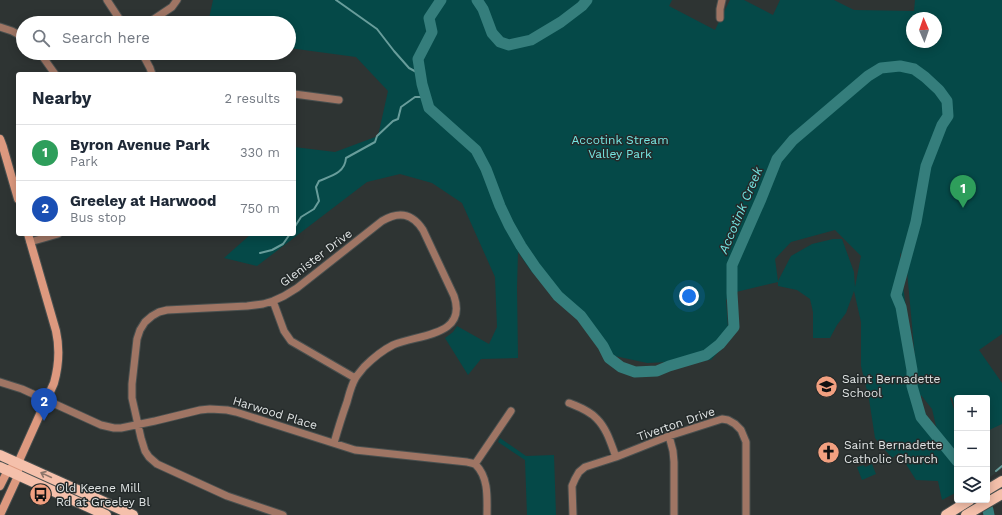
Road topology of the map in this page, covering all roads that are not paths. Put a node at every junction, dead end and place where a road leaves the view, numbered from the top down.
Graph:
1 (107, 0) edge
2 (177, 0) edge
3 (722, 0) edge
4 (117, 16) edge
5 (158, 16) edge
6 (720, 18) dead end
7 (0, 27) edge
8 (16, 33) edge
9 (45, 60) edge
10 (146, 60) edge
11 (54, 72) edge
12 (151, 72) edge
13 (296, 94) edge
14 (338, 100) dead end
15 (0, 140) edge
16 (16, 192) edge
17 (44, 236) edge
18 (29, 238) edge
19 (273, 301) junction
20 (355, 378) junction
21 (0, 382) edge
22 (46, 400) junction
23 (569, 402) dead end
24 (511, 411) dead end
25 (138, 425) junction
26 (669, 436) junction
27 (334, 443) junction
28 (0, 455) edge
29 (616, 457) junction
30 (18, 463) junction
31 (475, 464) junction
32 (4, 469) edge
33 (18, 476) junction
34 (1002, 481) edge
35 (0, 486) edge
36 (990, 488) edge
37 (1002, 494) edge
38 (965, 503) edge
39 (967, 514) edge
40 (0, 515) edge
41 (106, 515) edge
42 (133, 515) edge
43 (283, 515) edge
44 (487, 515) edge
45 (573, 515) edge
46 (674, 515) edge
47 (746, 515) edge
48 (946, 515) edge

1 - 4 street
2 - 5 street
3 - 6 street
7 - 8 street
9 - 11 street
10 - 12 street
13 - 14 street
15 - 16 street
17 - 18 street
18 - 22 street
19 - 20 street
19 - 20 street, Glenister Drive
19 - 25 street, Glenister Drive
20 - 27 street, Glenister Drive
21 - 22 street, Harwood Place
22 - 25 street, Harwood Place
22 - 30 street
23 - 29 street
24 - 31 street
25 - 27 street, Harwood Place
25 - 43 street, Glenister Drive
26 - 29 street, Tiverton Drive
26 - 46 street
26 - 47 street, Tiverton Drive
27 - 31 street, Harwood Place
28 - 30 main road
29 - 45 street, Tiverton Drive
30 - 32 street
30 - 33 street
42 -> 30 main road
31 - 44 street
32 - 33 main road
32 - 35 street
33 - 40 street
33 - 41 main road
34 - 36 main road
37 - 39 main road
38 - 48 main road

